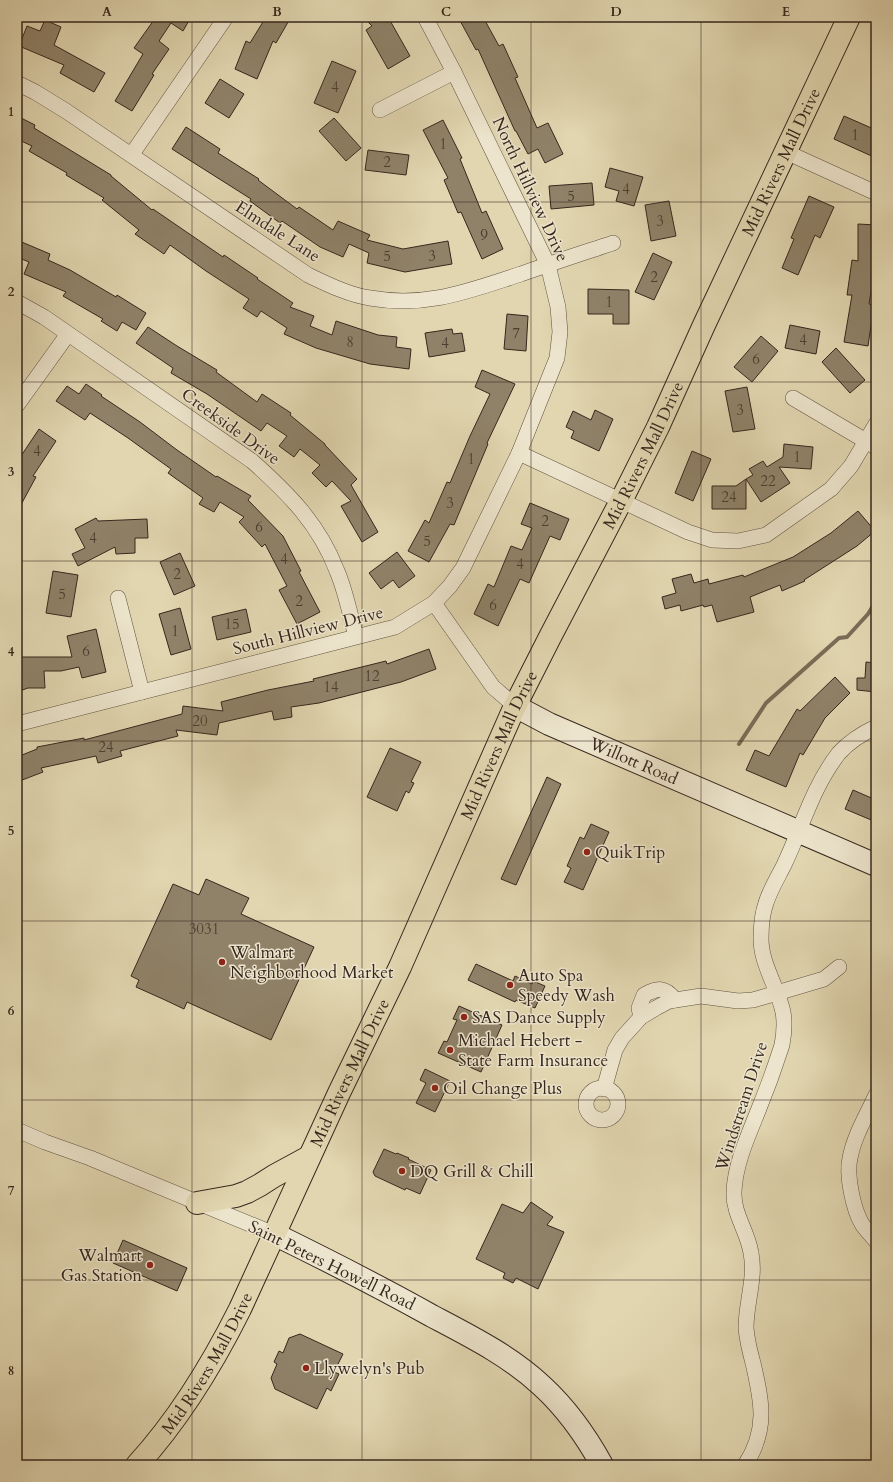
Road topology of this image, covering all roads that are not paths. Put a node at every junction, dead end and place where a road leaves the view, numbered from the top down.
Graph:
1 (226, 17) edge
2 (425, 17) edge
3 (849, 17) edge
4 (454, 72) junction
5 (17, 83) edge
6 (380, 110) dead end
7 (786, 152) junction
8 (132, 154) junction
9 (876, 193) edge
10 (614, 243) dead end
11 (548, 264) junction
12 (17, 302) edge
13 (68, 334) junction
14 (793, 398) dead end
15 (17, 405) edge
16 (876, 424) edge
17 (871, 444) edge
18 (519, 453) junction
19 (621, 501) junction
20 (118, 598) dead end
21 (434, 603) junction
22 (356, 636) junction
23 (142, 692) junction
24 (515, 706) junction
25 (17, 724) edge
26 (876, 727) edge
27 (798, 832) junction
28 (876, 865) edge
29 (839, 967) dead end
30 (777, 994) junction
31 (604, 1089) dead end
32 (876, 1095) edge
33 (17, 1130) edge
34 (310, 1157) junction
35 (197, 1203) junction
36 (274, 1234) junction
37 (876, 1240) edge
38 (138, 1465) edge
39 (602, 1465) edge
40 (745, 1465) edge

1 - 8 street
2 - 4 street, North Hillview Drive
3 - 7 main road, Mid Rivers Mall Drive
4 - 6 street
4 - 11 street, North Hillview Drive
5 - 8 street, Elmdale Lane
7 - 9 street
7 - 19 main road, Mid Rivers Mall Drive
8 - 11 street, Elmdale Lane
10 - 11 street, Elmdale Lane
11 - 18 street, North Hillview Drive
12 - 13 street, Creekside Drive
13 - 15 street
13 - 22 street, Creekside Drive
14 - 17 street
16 - 17 street
17 - 19 street
18 - 19 street
18 - 21 street, South Hillview Drive
19 - 24 main road, Mid Rivers Mall Drive
20 - 23 street
21 - 22 street, South Hillview Drive
21 - 24 street, Willott Road
22 - 23 street, South Hillview Drive
23 - 25 street, South Hillview Drive
24 - 27 main road, Willott Road
24 - 34 main road, Mid Rivers Mall Drive
26 - 27 street, Windstream Drive
27 - 28 main road, Willott Road
27 - 30 street, Windstream Drive
29 - 30 street
30 - 31 street
30 - 40 street, Windstream Drive
32 - 37 street
33 - 35 street, Saint Peters Howell Road
34 - 35 main road
34 - 36 main road, Mid Rivers Mall Drive
35 - 36 street, Saint Peters Howell Road
36 - 38 main road, Mid Rivers Mall Drive
36 - 39 main road, Saint Peters Howell Road

